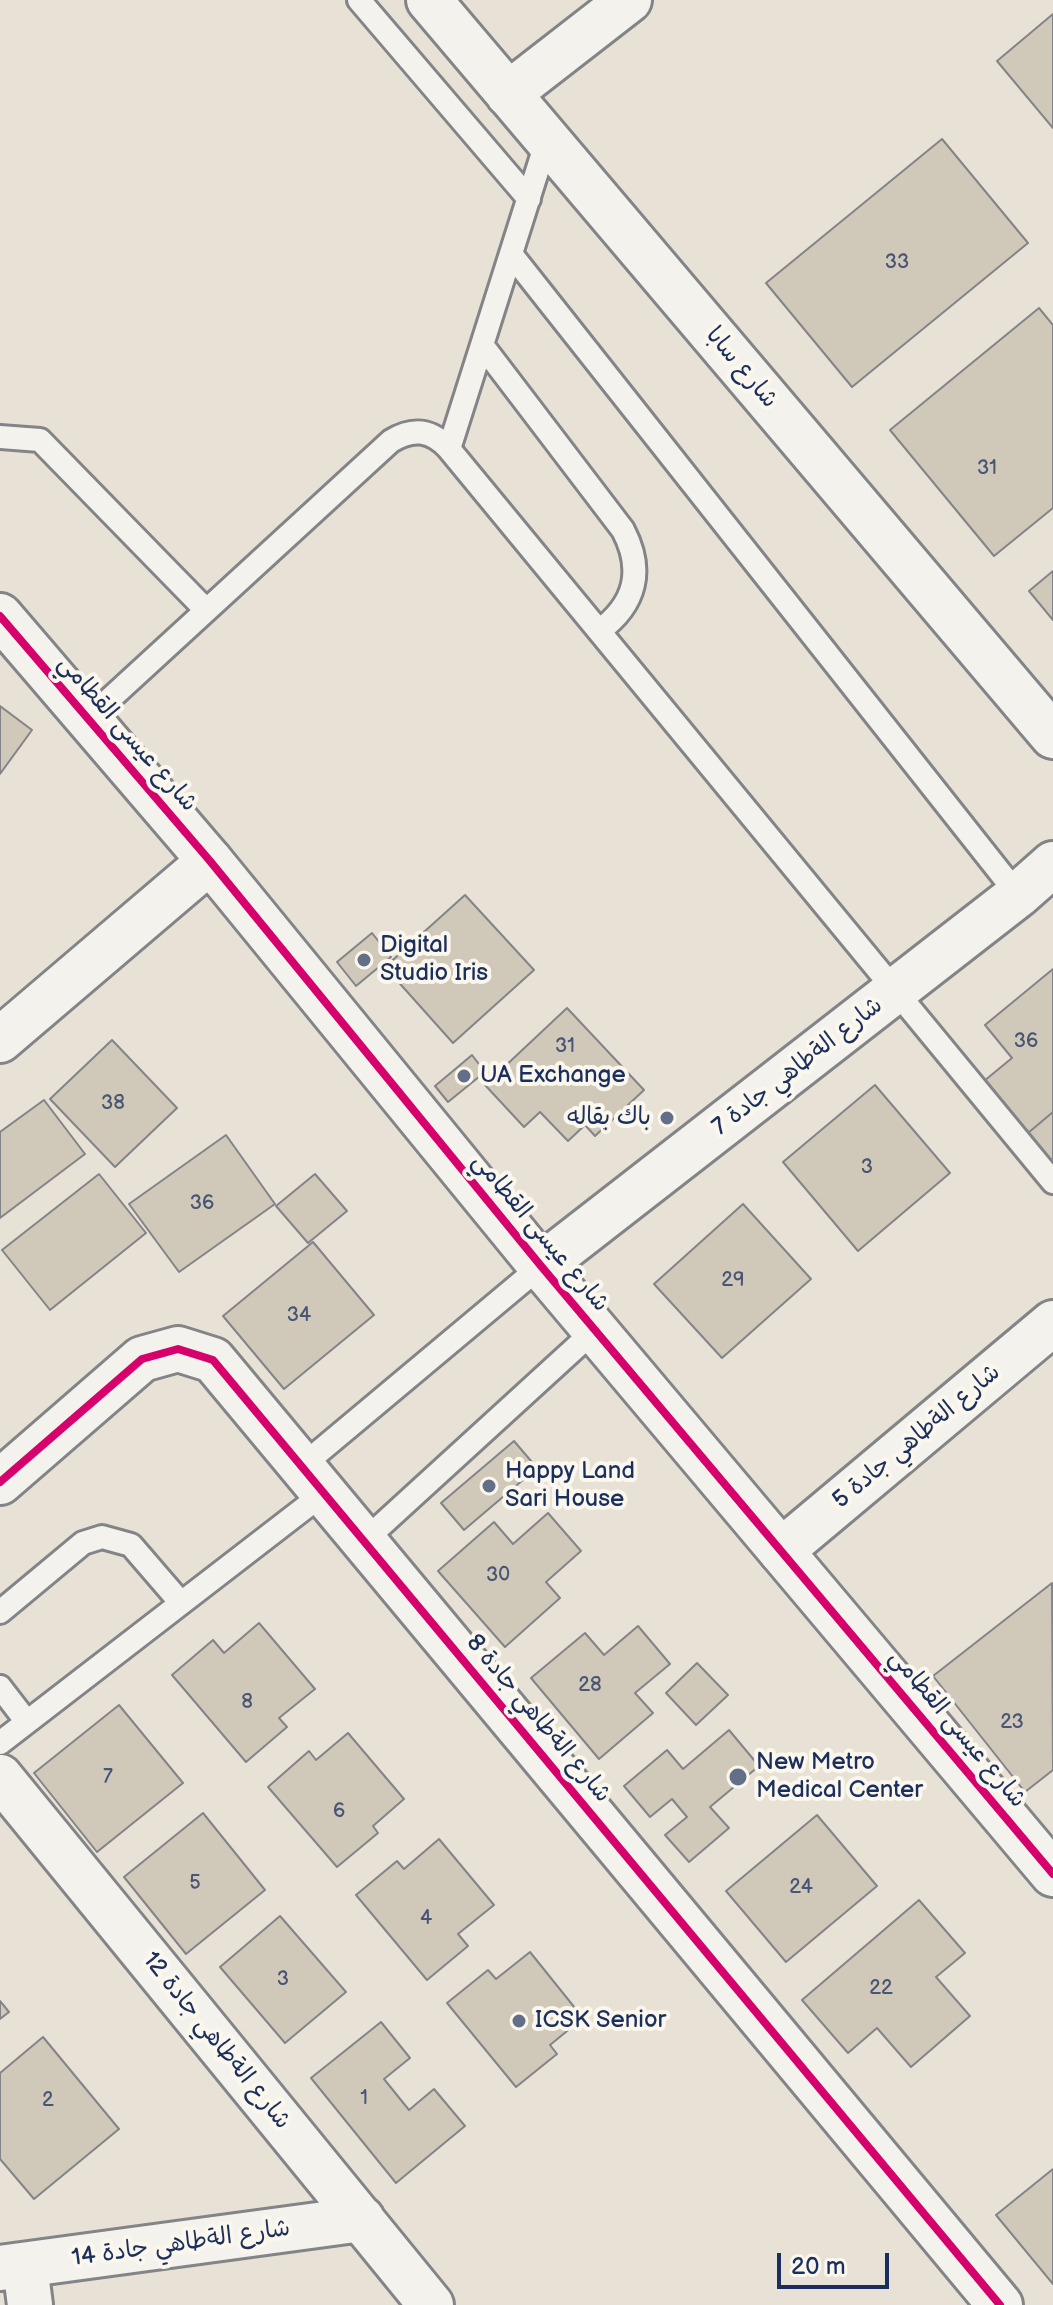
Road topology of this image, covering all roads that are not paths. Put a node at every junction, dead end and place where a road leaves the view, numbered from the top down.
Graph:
1 (359, 0) edge
2 (429, 0) edge
3 (629, 0) edge
4 (508, 94) junction
5 (547, 140) junction
6 (529, 199) junction
7 (511, 254) junction
8 (482, 345) junction
9 (0, 437) edge
10 (449, 449) junction
11 (206, 610) junction
12 (0, 616) edge
13 (599, 631) junction
14 (88, 719) junction
15 (1053, 736) edge
16 (210, 861) junction
17 (1053, 864) edge
18 (1018, 895) junction
19 (896, 991) junction
20 (0, 1040) edge
21 (1053, 1182) edge
22 (541, 1266) junction
23 (1053, 1323) edge
24 (595, 1330) junction
25 (313, 1480) junction
26 (0, 1482) edge
27 (364, 1541) junction
28 (781, 1551) junction
29 (181, 1603) junction
30 (0, 1612) edge
31 (0, 1687) edge
32 (27, 1722) junction
33 (0, 1743) edge
34 (0, 1777) edge
35 (1053, 1874) edge
36 (362, 2219) junction
37 (19, 2280) edge
38 (431, 2305) edge
39 (1000, 2305) edge

1 - 6 lane
2 - 4 street, شارع سابا
3 - 4 street
4 - 5 street, شارع سابا
5 - 6 lane
5 - 15 street, شارع سابا
6 - 7 lane
7 - 8 lane
7 - 18 lane
8 - 10 lane
8 - 13 lane
9 - 11 lane
10 - 11 lane
10 - 13 lane
11 - 14 lane
12 - 14 street, شارع عيسى القطامي
13 - 19 lane
14 - 16 street, شارع عيسى القطامي
16 - 20 street
16 - 22 street, شارع عيسى القطامي
17 - 18 street, شارع الةطاهي جادة 7
18 - 19 street, شارع الةطاهي جادة 7
19 - 21 lane
19 - 22 street, شارع الةطاهي جادة 7
22 - 24 street, شارع عيسى القطامي
22 - 25 lane
23 - 28 street, شارع الةطاهي جادة 5
24 - 27 lane
24 - 28 street, شارع عيسى القطامي
25 - 26 street, شارع الةطاهي جادة 8
25 - 27 street, شارع الةطاهي جادة 8
25 - 29 lane
27 - 39 street, شارع الةطاهي جادة 8
28 - 35 street, شارع عيسى القطامي
29 - 30 lane
29 - 32 lane
31 - 32 lane
32 - 33 lane
34 - 36 street, شارع الةطاهي جادة 12
36 - 37 street, شارع الةطاهي جادة 14
36 - 38 street, شارع الةطاهي جادة 12

